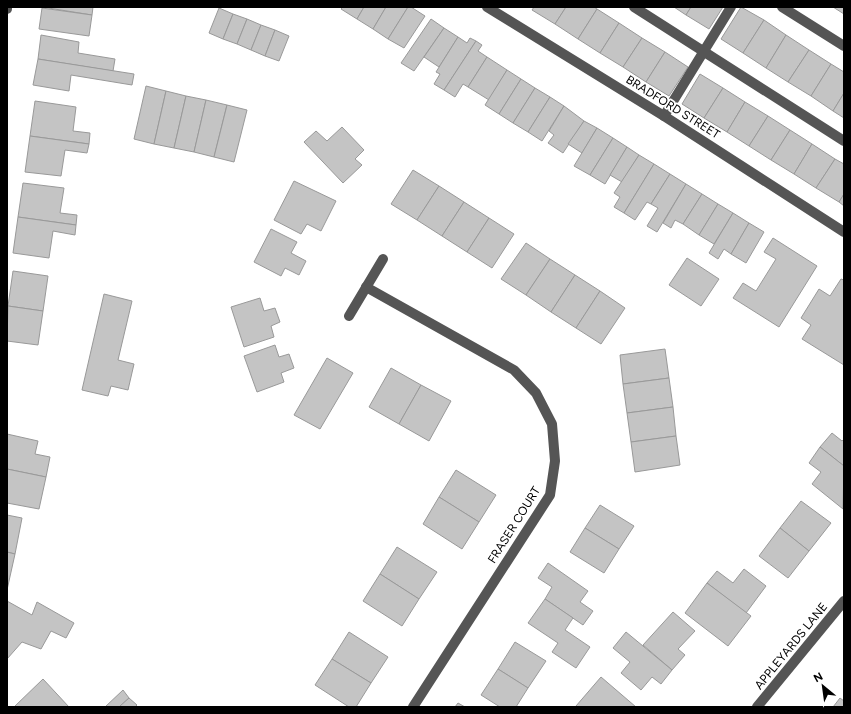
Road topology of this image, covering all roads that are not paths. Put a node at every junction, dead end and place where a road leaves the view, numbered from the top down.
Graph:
1 (487, 7) edge
2 (634, 7) edge
3 (731, 7) edge
4 (782, 7) edge
5 (844, 46) edge
6 (703, 51) junction
7 (664, 116) junction
8 (844, 141) edge
9 (844, 232) edge
10 (383, 259) dead end
11 (366, 287) junction
12 (349, 316) dead end
13 (844, 601) edge
14 (413, 707) edge
15 (757, 707) edge

1 - 7 street, BRADFORD STREET
2 - 6 street
3 - 6 street
4 - 5 street
6 - 7 street
6 - 8 street
7 - 9 street, BRADFORD STREET
10 - 11 street
11 - 12 street
11 - 14 street, FRASER COURT
13 - 15 street, APPLEYARDS LANE

